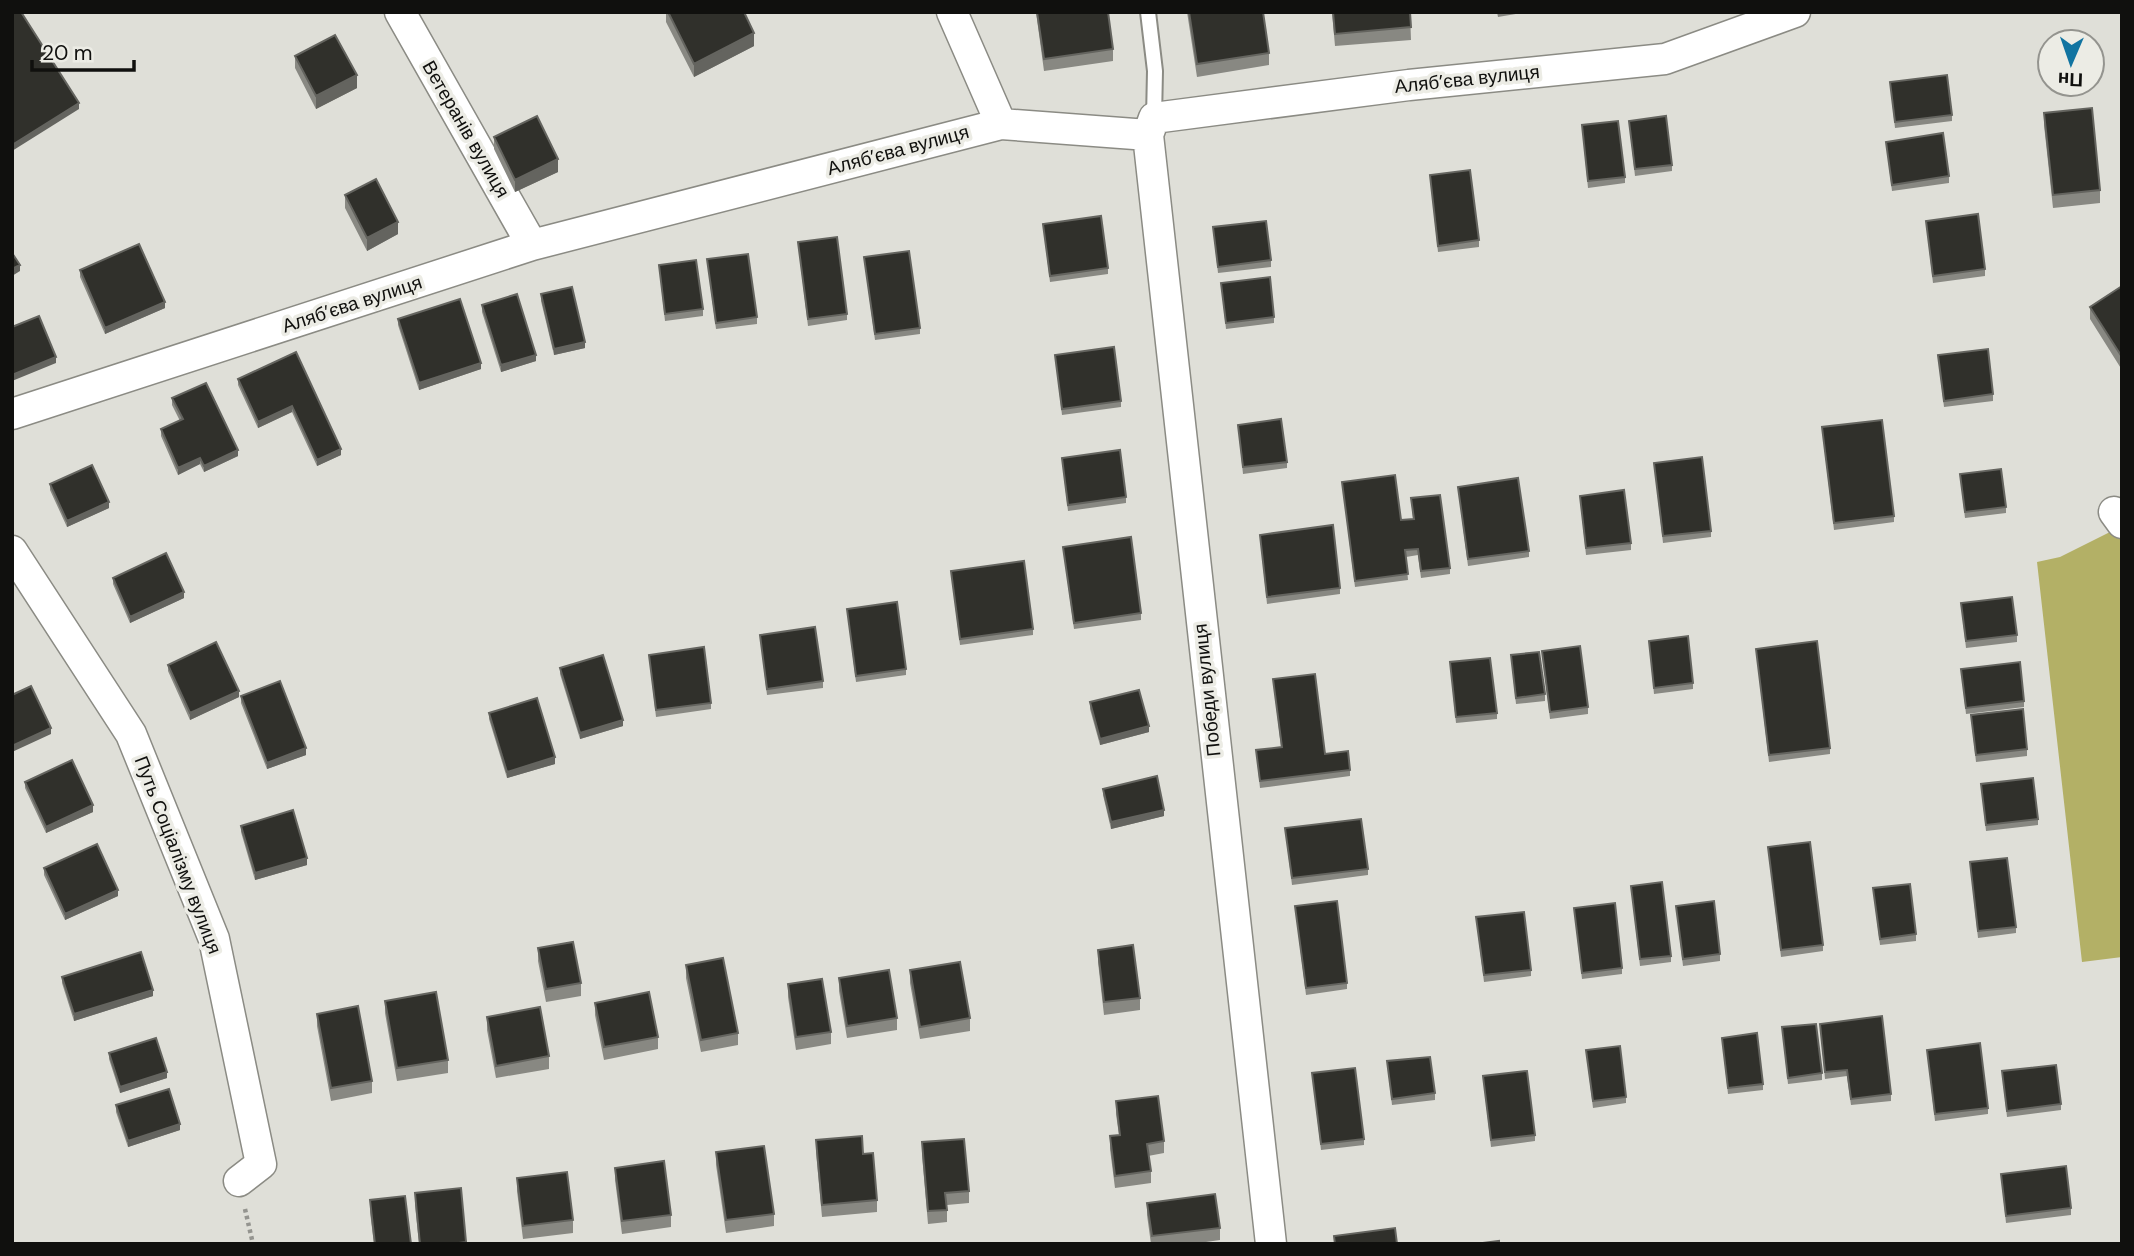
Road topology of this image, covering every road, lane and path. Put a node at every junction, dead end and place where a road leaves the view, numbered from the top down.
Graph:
1 (400, 12) edge
2 (952, 12) edge
3 (1148, 12) edge
4 (1795, 12) edge
5 (1000, 124) junction
6 (1151, 127) junction
7 (532, 245) junction
8 (12, 414) edge
9 (12, 551) edge
10 (239, 1181) dead end
11 (1271, 1244) edge

1 - 7 street, Ветеранів вулиця
2 - 5 street
3 - 6 lane
4 - 6 street, Аляб’єва вулиця
5 - 6 street, Аляб’єва вулиця
5 - 7 street, Аляб’єва вулиця
6 - 11 street, Победи вулиця
7 - 8 street, Аляб’єва вулиця
9 - 10 street, Путь Соціалізму вулиця

